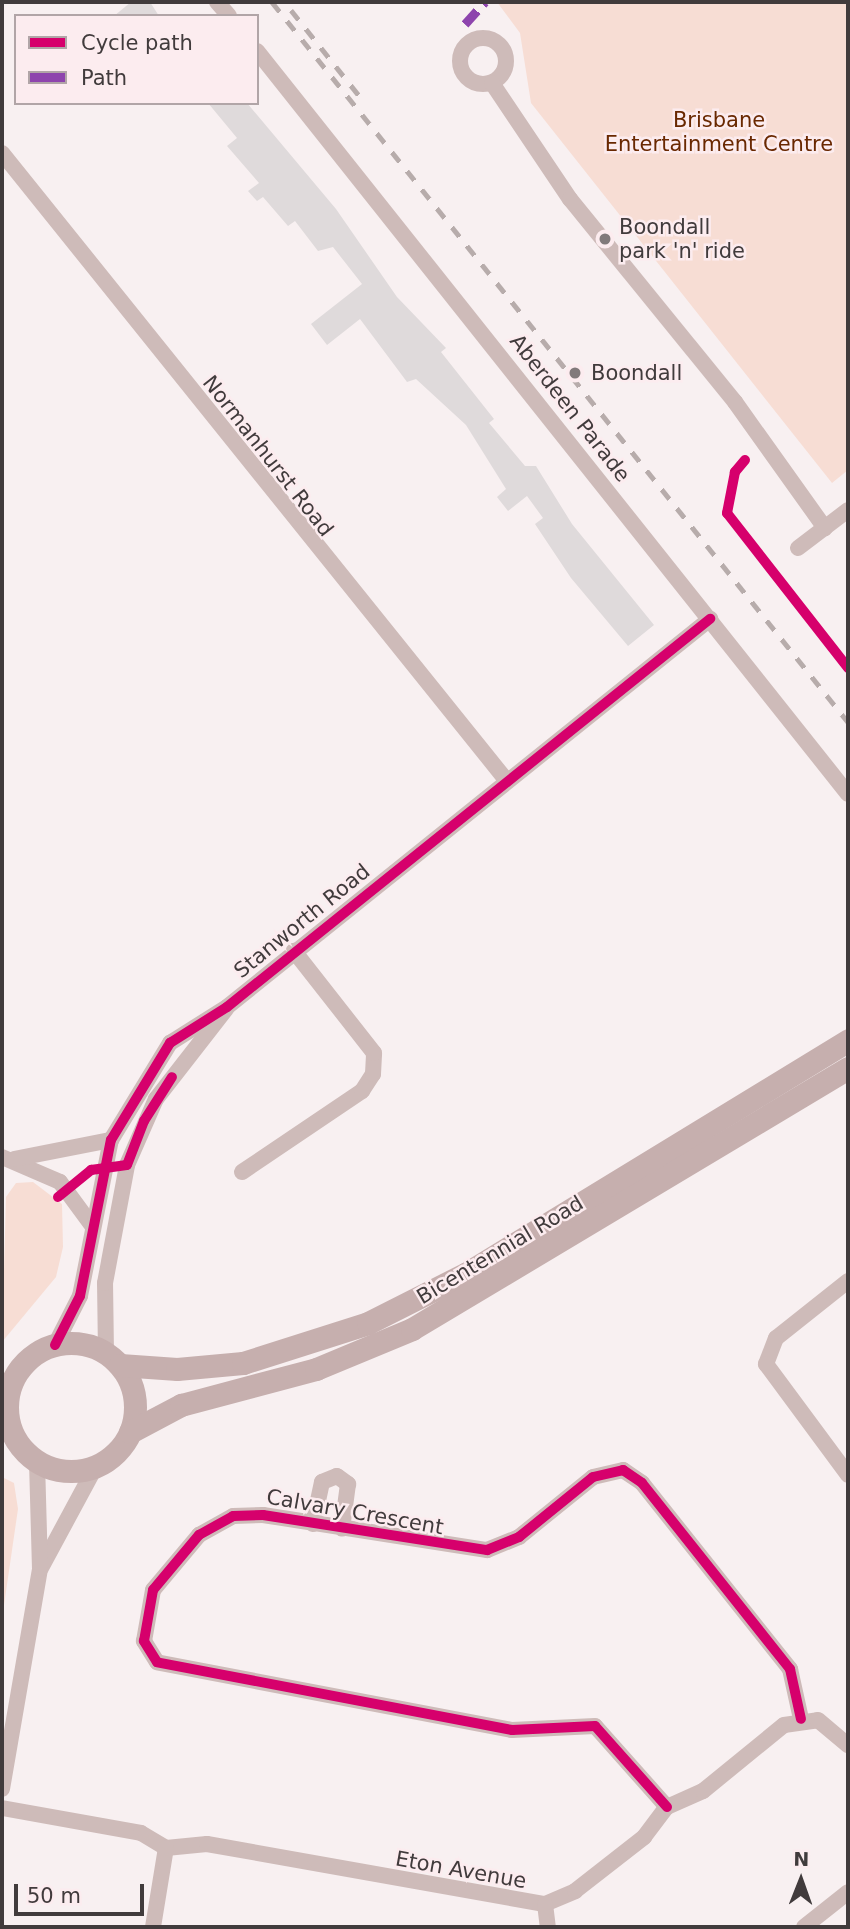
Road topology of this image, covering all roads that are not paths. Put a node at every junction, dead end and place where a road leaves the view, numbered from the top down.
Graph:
1 (259, 54) edge
2 (492, 83) dead end
3 (2, 153) edge
4 (848, 510) edge
5 (825, 528) junction
6 (798, 548) dead end
7 (710, 619) junction
8 (507, 781) junction
9 (848, 794) edge
10 (294, 951) junction
11 (227, 1007) junction
12 (848, 1040) edge
13 (848, 1068) edge
14 (111, 1140) junction
15 (8, 1158) edge
16 (242, 1172) dead end
17 (93, 1227) junction
18 (848, 1281) edge
19 (55, 1345) junction
20 (113, 1359) junction
21 (5, 1391) edge
22 (130, 1432) junction
23 (21, 1455) edge
24 (96, 1466) junction
25 (848, 1475) edge
26 (313, 1524) junction
27 (342, 1529) junction
28 (40, 1569) junction
29 (802, 1719) junction
30 (848, 1745) edge
31 (2, 1789) edge
32 (667, 1807) junction
33 (2, 1808) edge
34 (166, 1848) junction
35 (848, 1892) edge
36 (545, 1904) junction
37 (153, 1927) edge
38 (548, 1927) edge
39 (804, 1927) edge

1 - 7 street, Aberdeen Parade
2 - 5 street
3 - 8 street, Normanhurst Road
4 - 5 street
5 - 6 street
7 - 8 street, Stanworth Road
7 - 9 street, Aberdeen Parade
8 - 10 street, Stanworth Road
10 - 11 street, Stanworth Road
10 - 16 street
11 - 14 street, Stanworth Road
11 - 20 street, Stanworth Road
12 - 20 main road, Bicentennial Road
13 - 22 main road, Bicentennial Road
14 - 15 street
14 - 17 street, Stanworth Road
15 - 17 street
17 - 19 street, Stanworth Road
18 - 25 street
19 - 20 main road
19 - 21 main road
20 - 22 main road
21 - 23 main road
22 - 24 main road
23 - 24 main road
23 - 28 street
24 - 28 street
26 - 27 street, Calvary Crescent
26 - 27 street, Calvary Crescent
26 - 32 street, Calvary Crescent
27 - 29 street, Calvary Crescent
28 - 31 street
29 - 30 street
29 - 32 street, Eton Avenue
32 - 36 street, Eton Avenue
33 - 34 street
34 - 36 street, Eton Avenue
34 - 37 street
35 - 39 street
36 - 38 street

